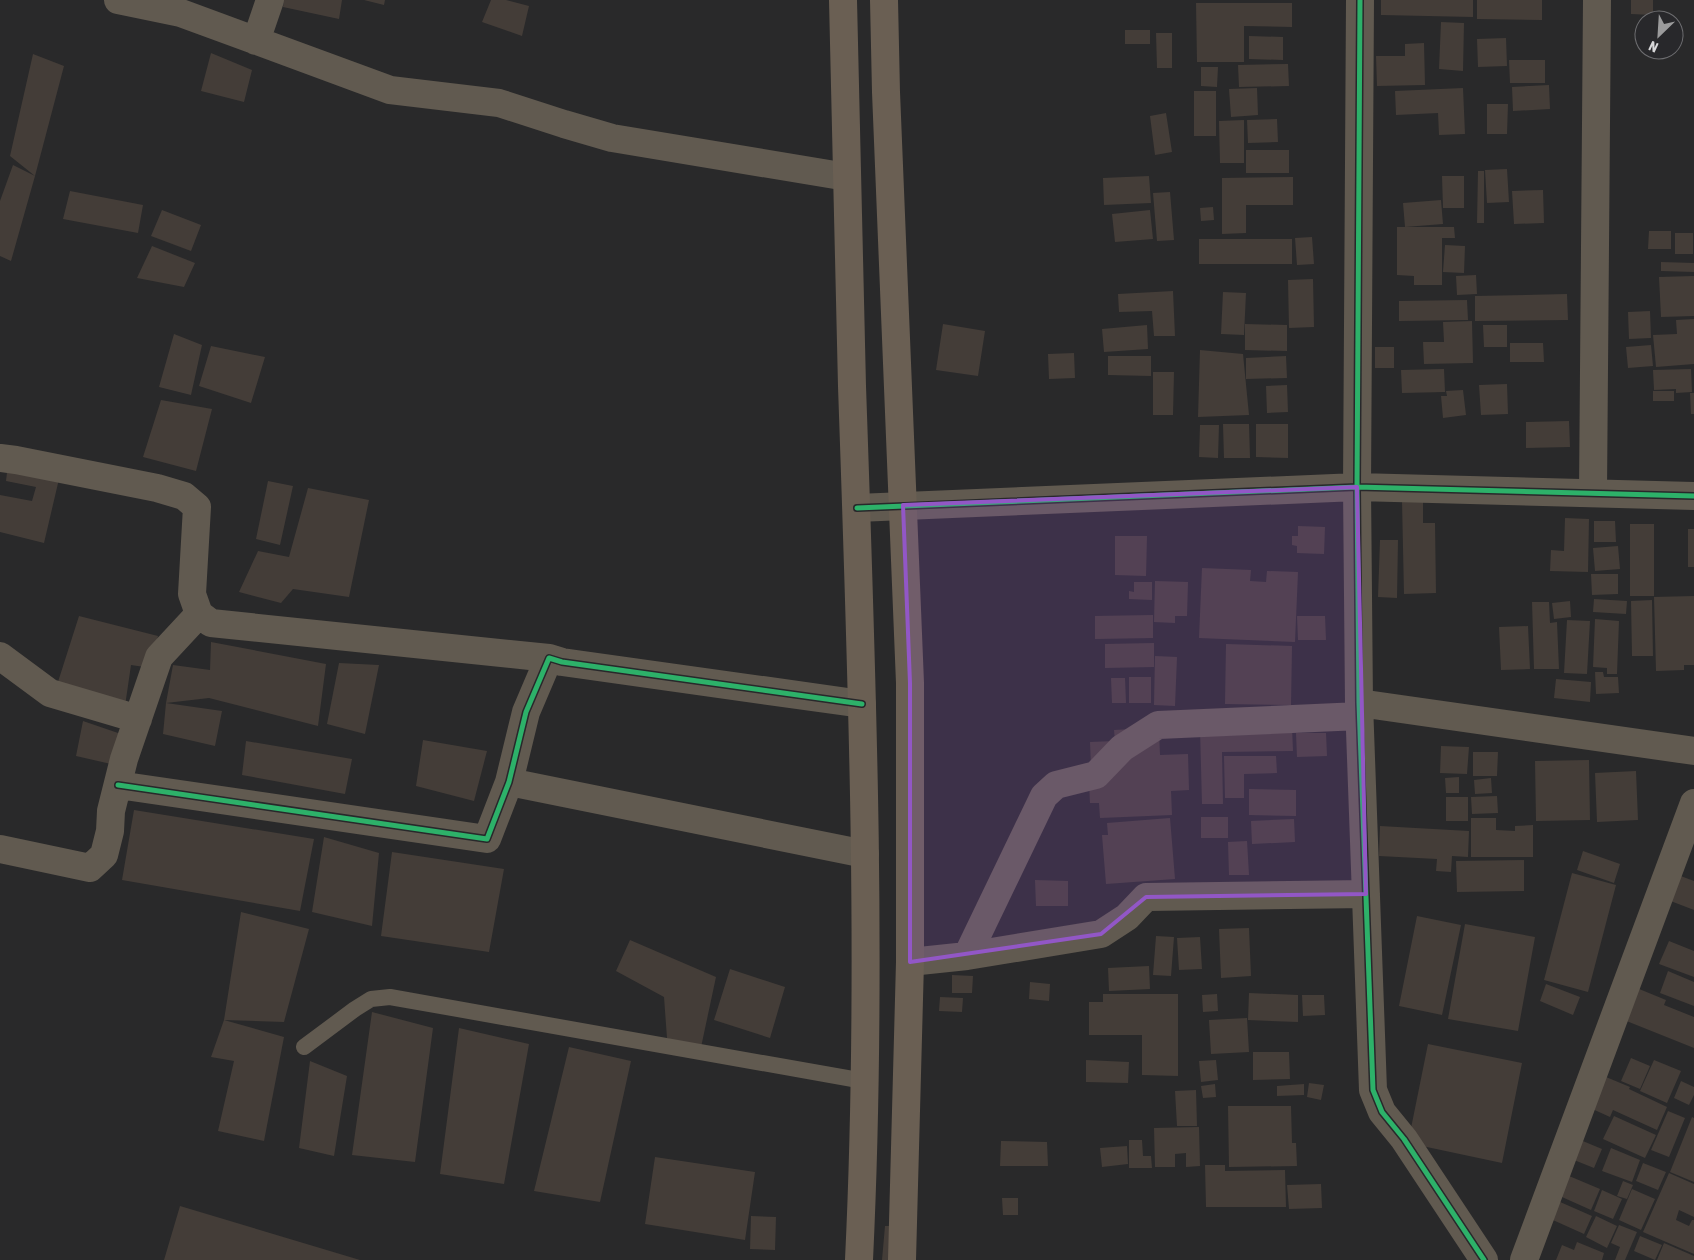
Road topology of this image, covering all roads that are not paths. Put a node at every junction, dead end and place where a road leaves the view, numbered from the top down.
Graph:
1 (118, 0) edge
2 (270, 0) edge
3 (843, 0) edge
4 (884, 0) edge
5 (1360, 0) edge
6 (1597, 0) edge
7 (256, 41) junction
8 (847, 177) junction
9 (0, 458) edge
10 (1358, 487) junction
11 (1594, 493) junction
12 (1694, 496) edge
13 (903, 505) junction
14 (857, 508) junction
15 (200, 614) junction
16 (0, 656) edge
17 (549, 658) junction
18 (862, 704) junction
19 (1360, 709) junction
20 (138, 718) junction
21 (1694, 751) edge
22 (509, 782) junction
23 (118, 784) junction
24 (1694, 803) edge
25 (0, 849) edge
26 (865, 854) junction
27 (1366, 894) junction
28 (967, 956) junction
29 (910, 962) junction
30 (304, 1047) dead end
31 (864, 1081) junction
32 (859, 1260) edge
33 (902, 1260) edge
34 (1484, 1260) edge
35 (1524, 1260) edge

1 - 7 street
2 - 7 street
3 - 8 highway
4 - 13 highway
5 - 10 street
6 - 11 street
7 - 8 street
8 - 14 highway
9 - 15 street
10 - 11 street
10 - 13 street
10 - 19 street
11 - 12 street
13 - 14 street
13 - 29 highway
14 - 18 highway
15 - 17 street
15 - 20 street
16 - 20 street
17 - 18 street
17 - 22 street
18 - 26 highway
19 - 21 street
19 - 27 street
19 - 28 street
20 - 23 street
22 - 23 street
22 - 26 street
23 - 25 street
24 - 35 street
26 - 31 highway
27 - 28 street
27 - 34 street
28 - 29 street
29 - 33 highway
30 - 31 lane
31 - 32 highway

